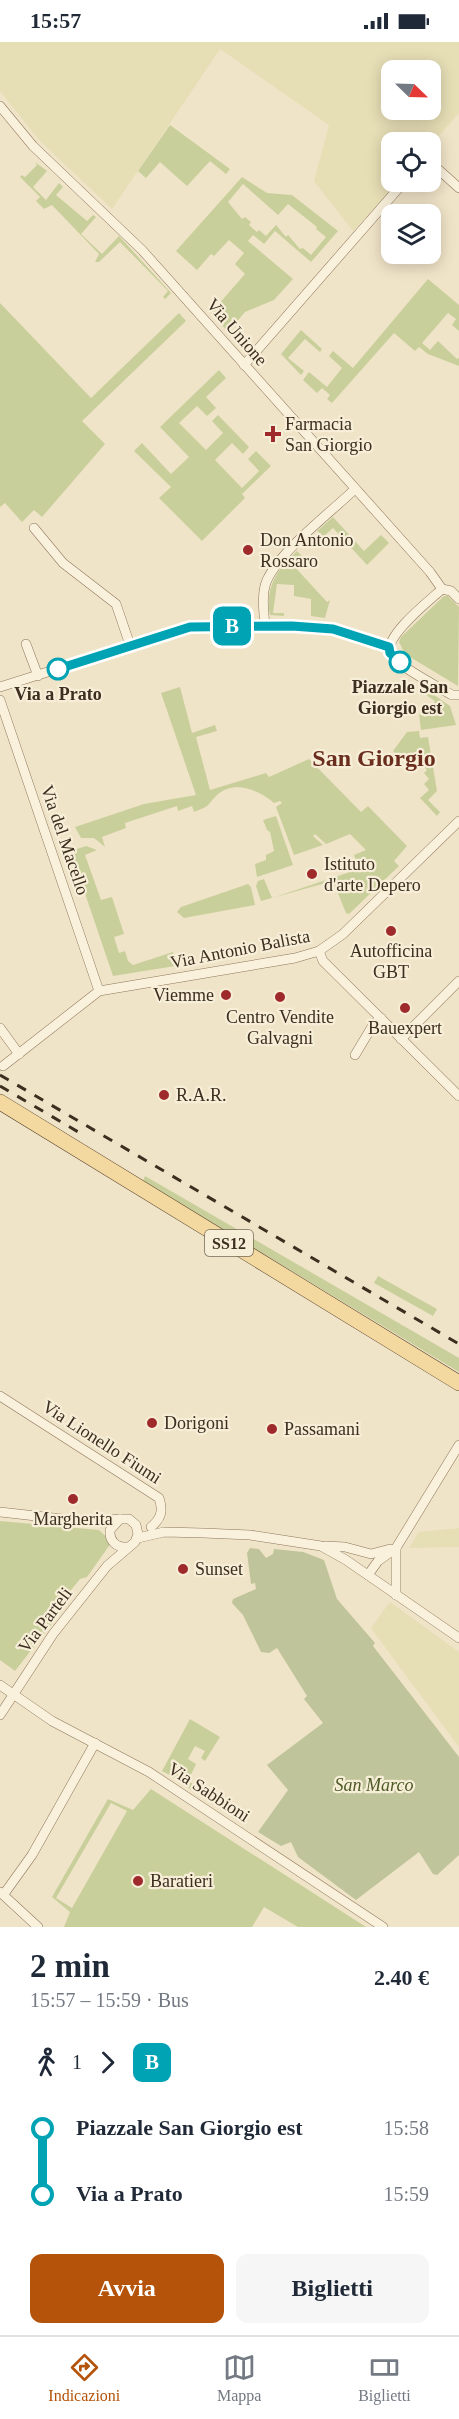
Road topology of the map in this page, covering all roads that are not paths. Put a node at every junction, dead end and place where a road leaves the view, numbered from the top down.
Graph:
1 (0, 106) edge
2 (441, 172) edge
3 (459, 188) edge
4 (395, 192) edge
5 (244, 365) junction
6 (355, 489) junction
7 (34, 528) dead end
8 (442, 589) junction
9 (459, 599) edge
10 (266, 627) junction
11 (26, 644) dead end
12 (130, 645) junction
13 (389, 647) junction
14 (38, 675) junction
15 (0, 687) edge
16 (459, 695) edge
17 (0, 700) edge
18 (459, 821) edge
19 (319, 951) junction
20 (459, 981) edge
21 (99, 991) junction
22 (381, 1018) junction
23 (0, 1028) edge
24 (401, 1039) junction
25 (19, 1054) junction
26 (355, 1055) dead end
27 (3, 1066) dead end
28 (459, 1096) edge
29 (0, 1102) edge
30 (459, 1383) edge
31 (0, 1396) edge
32 (459, 1445) edge
33 (0, 1512) edge
34 (120, 1519) junction
35 (89, 1522) junction
36 (133, 1522) junction
37 (151, 1527) junction
38 (164, 1532) junction
39 (138, 1538) junction
40 (112, 1539) junction
41 (321, 1546) junction
42 (128, 1547) junction
43 (396, 1548) junction
44 (107, 1566) junction
45 (368, 1575) junction
46 (396, 1595) junction
47 (459, 1638) edge
48 (0, 1685) edge
49 (12, 1694) junction
50 (0, 1715) edge
51 (95, 1743) junction
52 (2, 1893) edge
53 (38, 1927) edge
54 (383, 1927) edge

1 - 5 street, Via Unione
2 - 3 street
4 - 5 street
5 - 6 street, Via Unione
6 - 8 street, Via Unione
6 - 10 street
7 - 12 street
8 - 9 street
8 - 13 street
10 - 12 street
10 - 13 street
11 - 14 street
12 - 14 street
13 - 16 street
14 - 15 street
17 - 21 street, Via del Macello
18 - 19 street, Via Antonio Balista
19 - 21 street, Via Antonio Balista
19 - 22 street
20 - 24 street
21 - 25 street, Via Antonio Balista
22 - 24 street
22 - 26 street
23 - 25 street
24 - 28 street
25 - 27 street, Via Antonio Balista
29 - 30 main road, SS12
31 - 37 street, Via Lionello Fiumi
32 - 43 street
33 - 35 street
34 - 35 street
34 - 36 street, Via Parteli
34 - 40 street, Via Parteli
35 - 40 street
36 - 37 street, Via Parteli
36 - 39 street
37 - 38 street, Via Parteli
38 - 39 street, Via Parteli
38 - 41 street, Via Parteli
39 - 42 street, Via Parteli
40 - 42 street
40 - 44 street, Via Parteli
41 - 43 street, Via Parteli
41 - 45 street, Via Parteli
42 - 44 street, Via Parteli
43 - 45 street
43 - 46 street
44 - 49 street, Via Parteli
45 - 46 street, Via Parteli
46 - 47 street, Via Parteli
48 - 49 street, Via Sabbioni
49 - 50 street, Via Parteli
49 - 51 street, Via Sabbioni
51 - 52 street
51 - 54 street, Via Sabbioni
52 - 53 street

